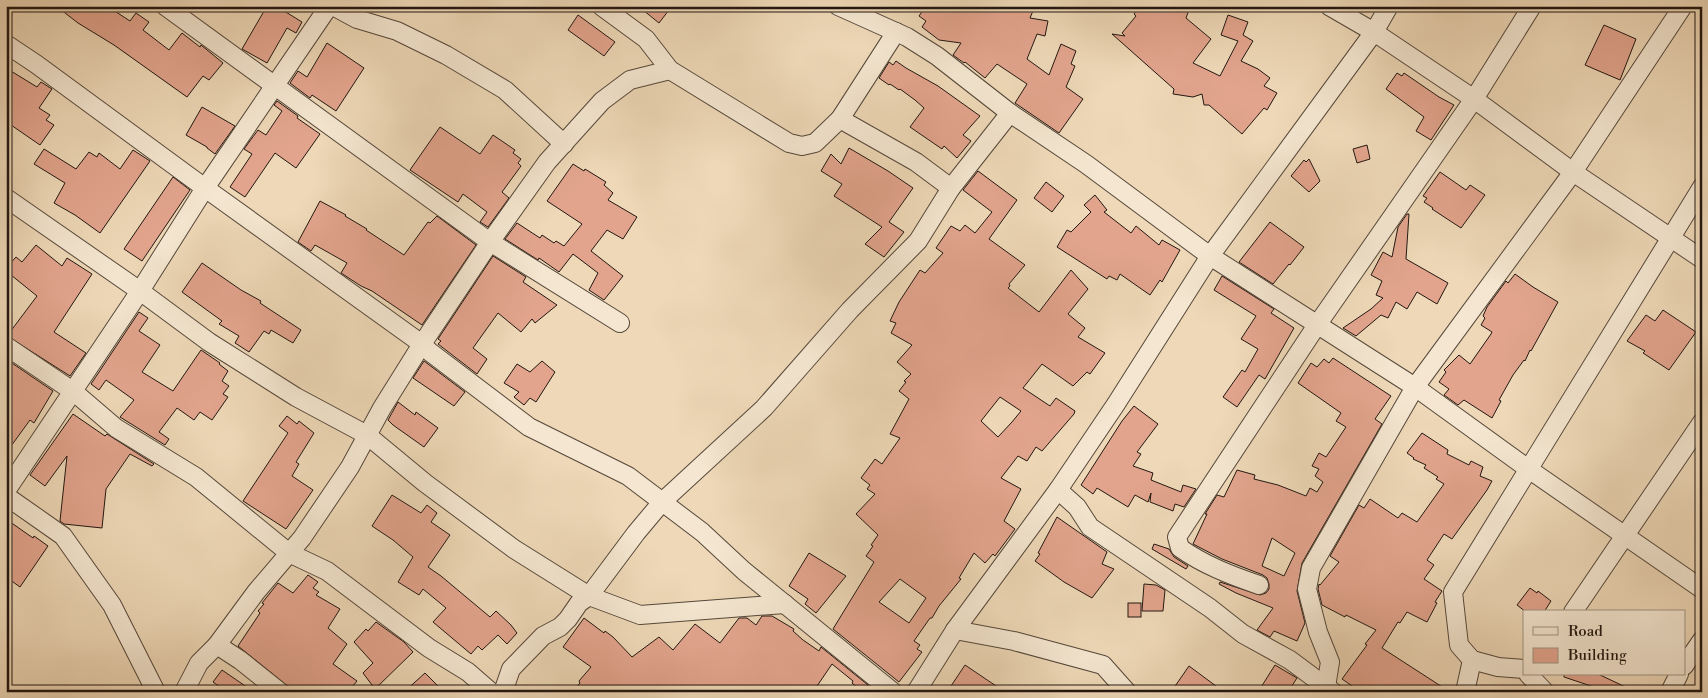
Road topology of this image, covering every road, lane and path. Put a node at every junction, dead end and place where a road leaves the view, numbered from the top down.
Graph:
1 (165, 6) edge
2 (329, 6) edge
3 (334, 6) edge
4 (838, 6) edge
5 (1329, 6) edge
6 (1389, 6) edge
7 (1532, 6) edge
8 (1684, 6) edge
9 (603, 7) edge
10 (896, 32) junction
11 (1374, 32) junction
12 (6, 44) edge
13 (670, 70) junction
14 (276, 86) junction
15 (1474, 99) junction
16 (1010, 113) junction
17 (840, 119) junction
18 (564, 144) junction
19 (1574, 172) junction
20 (1702, 187) edge
21 (205, 188) junction
22 (950, 188) junction
23 (6, 198) edge
24 (1670, 238) junction
25 (490, 242) junction
26 (1210, 256) junction
27 (1702, 258) edge
28 (140, 291) junction
29 (620, 323) dead end
30 (1317, 325) junction
31 (422, 344) junction
32 (6, 346) edge
33 (1415, 387) junction
34 (74, 392) junction
35 (1702, 422) edge
36 (367, 435) junction
37 (1527, 468) junction
38 (1058, 490) junction
39 (6, 491) edge
40 (6, 496) edge
41 (662, 502) junction
42 (1625, 536) junction
43 (289, 553) junction
44 (1259, 585) dead end
45 (1702, 589) edge
46 (589, 596) junction
47 (785, 604) junction
48 (1575, 610) edge
49 (955, 630) junction
50 (1702, 640) edge
51 (217, 645) junction
52 (1472, 660) junction
53 (1686, 663) edge
54 (1523, 671) edge
55 (1530, 676) edge
56 (1678, 676) edge
57 (1327, 690) edge
58 (156, 692) edge
59 (184, 692) edge
60 (280, 692) edge
61 (491, 692) edge
62 (503, 692) edge
63 (893, 692) edge
64 (916, 692) edge
65 (1127, 692) edge
66 (1465, 692) edge
67 (1545, 692) edge
68 (1670, 692) edge

1 - 14 street
2 - 14 street
3 - 18 street
4 - 10 street
5 - 11 street
6 - 11 street
7 - 15 street
8 - 19 street
9 - 13 street
10 - 16 street
10 - 17 street
11 - 15 street
11 - 26 street
12 - 21 street
13 - 17 street
13 - 18 street
14 - 21 street
14 - 25 street
15 - 19 street
15 - 30 street
16 - 22 street
16 - 26 street
17 - 22 street
18 - 25 street
19 - 24 street
19 - 33 street
20 - 24 street
21 - 28 street
21 - 31 street
22 - 41 street
23 - 28 street
24 - 27 street
24 - 37 street
25 - 29 street
25 - 31 street
26 - 30 street
26 - 38 street
28 - 34 street
28 - 36 street
30 - 33 street
30 - 44 street
31 - 36 street
31 - 41 street
32 - 34 street
33 - 37 street
33 - 57 street
34 - 39 street
34 - 43 street
35 - 42 street
36 - 43 street
36 - 46 street
37 - 42 street
37 - 52 street
38 - 49 street
38 - 57 street
40 - 58 street
41 - 46 street
41 - 47 street
42 - 45 street
42 - 48 street
43 - 51 street
43 - 61 street
46 - 47 street
46 - 62 street
47 - 63 street
49 - 64 street
49 - 65 street
50 - 53 street
51 - 59 street
51 - 60 street
52 - 54 street
52 - 66 street
55 - 67 street
56 - 68 street

